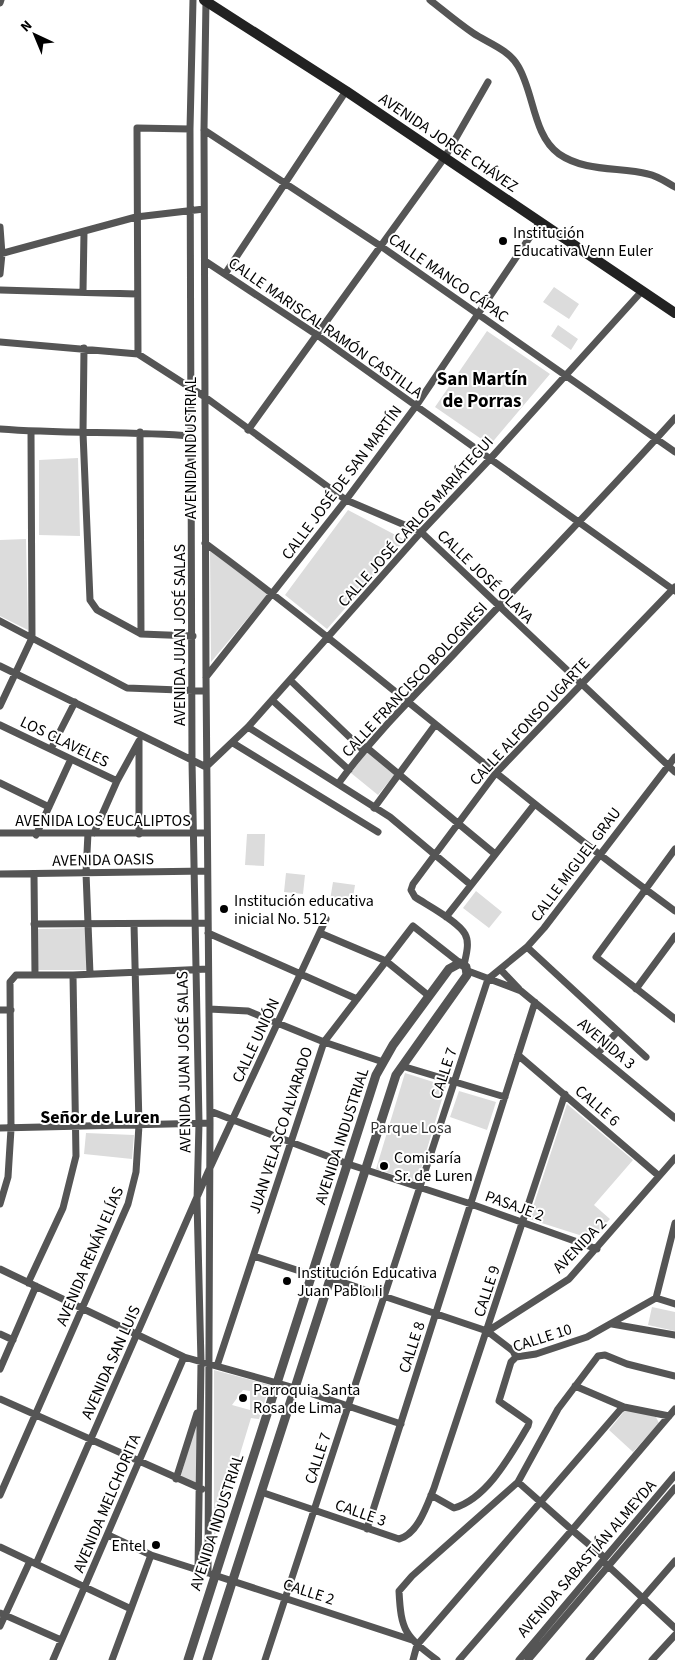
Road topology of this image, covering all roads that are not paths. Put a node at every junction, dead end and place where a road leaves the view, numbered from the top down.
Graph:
1 (193, 0) edge
2 (205, 0) edge
3 (430, 0) edge
4 (488, 82) dead end
5 (346, 91) junction
6 (190, 129) junction
7 (204, 130) junction
8 (445, 158) junction
9 (286, 182) junction
10 (675, 187) edge
11 (191, 209) junction
12 (204, 209) junction
13 (136, 217) junction
14 (540, 222) junction
15 (0, 227) edge
16 (84, 232) junction
17 (382, 247) junction
18 (1, 254) edge
19 (204, 261) junction
20 (0, 274) edge
21 (225, 274) junction
22 (0, 290) edge
23 (642, 291) junction
24 (83, 292) junction
25 (137, 294) junction
26 (675, 313) edge
27 (478, 315) junction
28 (317, 335) junction
29 (0, 342) edge
30 (84, 348) junction
31 (138, 354) junction
32 (566, 374) junction
33 (191, 388) junction
34 (205, 397) junction
35 (416, 406) junction
36 (675, 418) edge
37 (0, 430) edge
38 (248, 430) junction
39 (31, 432) junction
40 (140, 432) junction
41 (83, 433) junction
42 (192, 436) junction
43 (656, 439) junction
44 (675, 452) edge
45 (490, 460) junction
46 (346, 500) junction
47 (578, 524) junction
48 (420, 532) junction
49 (205, 544) junction
50 (674, 589) edge
51 (273, 594) junction
52 (498, 608) junction
53 (0, 621) edge
54 (141, 634) junction
55 (193, 636) junction
56 (329, 637) junction
57 (32, 638) junction
58 (0, 666) edge
59 (15, 674) junction
60 (206, 677) junction
61 (290, 680) junction
62 (581, 685) junction
63 (193, 690) junction
64 (206, 691) junction
65 (272, 700) junction
66 (407, 701) junction
67 (75, 702) junction
68 (0, 706) edge
69 (0, 725) edge
70 (435, 725) junction
71 (248, 727) junction
72 (139, 738) junction
73 (233, 743) junction
74 (365, 748) junction
75 (51, 749) junction
76 (675, 756) edge
77 (72, 759) junction
78 (192, 761) junction
79 (667, 765) junction
80 (206, 767) junction
81 (349, 770) junction
82 (675, 772) edge
83 (398, 774) junction
84 (495, 774) junction
85 (117, 781) junction
86 (0, 782) edge
87 (338, 784) junction
88 (534, 805) junction
89 (49, 807) junction
90 (374, 808) junction
91 (458, 823) junction
92 (378, 832) dead end
93 (91, 833) junction
94 (193, 833) junction
95 (207, 833) junction
96 (0, 834) edge
97 (139, 834) junction
98 (36, 835) junction
99 (675, 849) edge
100 (495, 854) junction
101 (600, 855) junction
102 (434, 857) junction
103 (194, 871) junction
104 (207, 871) junction
105 (86, 873) junction
106 (0, 874) edge
107 (34, 874) junction
108 (471, 885) junction
109 (646, 890) junction
110 (675, 911) edge
111 (446, 918) junction
112 (326, 919) dead end
113 (195, 923) junction
114 (208, 923) junction
115 (34, 924) junction
116 (89, 924) junction
117 (134, 924) junction
118 (320, 932) junction
119 (208, 933) junction
120 (675, 936) edge
121 (527, 947) junction
122 (386, 961) junction
123 (464, 966) junction
124 (196, 969) junction
125 (208, 969) junction
126 (501, 970) junction
127 (135, 973) junction
128 (90, 974) junction
129 (301, 974) junction
130 (35, 975) junction
131 (73, 975) junction
132 (488, 979) junction
133 (636, 989) junction
134 (521, 991) junction
135 (429, 996) junction
136 (357, 999) junction
137 (535, 1002) junction
138 (209, 1009) junction
139 (0, 1010) edge
140 (11, 1010) junction
141 (675, 1019) edge
142 (278, 1023) junction
143 (617, 1032) junction
144 (324, 1042) junction
145 (598, 1053) junction
146 (518, 1055) junction
147 (646, 1056) dead end
148 (383, 1062) junction
149 (402, 1066) junction
150 (454, 1082) junction
151 (565, 1094) junction
152 (505, 1097) junction
153 (210, 1111) junction
154 (233, 1118) junction
155 (675, 1118) edge
156 (199, 1123) junction
157 (210, 1123) junction
158 (139, 1125) junction
159 (0, 1128) edge
160 (11, 1128) junction
161 (76, 1128) junction
162 (290, 1142) junction
163 (675, 1158) edge
164 (348, 1164) junction
165 (366, 1170) junction
166 (208, 1172) junction
167 (659, 1176) junction
168 (419, 1188) junction
169 (197, 1201) junction
170 (0, 1204) edge
171 (471, 1204) junction
172 (523, 1222) junction
173 (675, 1223) edge
174 (597, 1249) junction
175 (254, 1256) junction
176 (0, 1269) edge
177 (312, 1275) junction
178 (330, 1278) junction
179 (28, 1282) junction
180 (208, 1283) junction
181 (198, 1284) junction
182 (36, 1286) junction
183 (384, 1296) junction
184 (656, 1298) junction
185 (675, 1304) edge
186 (82, 1309) junction
187 (436, 1313) junction
188 (612, 1324) junction
189 (487, 1331) junction
190 (0, 1334) edge
191 (137, 1335) junction
192 (675, 1336) edge
193 (13, 1340) junction
194 (184, 1357) junction
195 (516, 1357) junction
196 (201, 1362) junction
197 (213, 1365) junction
198 (0, 1370) edge
199 (675, 1376) edge
200 (277, 1383) junction
201 (576, 1386) junction
202 (295, 1388) junction
203 (0, 1399) edge
204 (200, 1404) junction
205 (624, 1407) junction
206 (348, 1408) junction
207 (675, 1409) edge
208 (35, 1416) junction
209 (669, 1416) junction
210 (401, 1424) junction
211 (90, 1439) junction
212 (140, 1463) junction
213 (675, 1475) edge
214 (176, 1479) junction
215 (518, 1482) junction
216 (199, 1488) junction
217 (675, 1488) edge
218 (209, 1492) junction
219 (261, 1492) junction
220 (0, 1495) edge
221 (431, 1495) junction
222 (540, 1501) junction
223 (314, 1510) junction
224 (368, 1529) junction
225 (572, 1530) junction
226 (108, 1535) junction
227 (0, 1547) edge
228 (151, 1555) junction
229 (605, 1561) junction
230 (675, 1561) edge
231 (33, 1562) junction
232 (198, 1570) junction
233 (211, 1574) junction
234 (232, 1581) junction
235 (85, 1587) junction
236 (643, 1597) junction
237 (285, 1598) junction
238 (131, 1609) junction
239 (2, 1614) edge
240 (0, 1626) edge
241 (675, 1628) edge
242 (675, 1635) edge
243 (61, 1640) junction
244 (415, 1642) junction
245 (53, 1660) edge
246 (112, 1660) edge
247 (188, 1660) edge
248 (206, 1660) edge
249 (265, 1660) edge
250 (413, 1660) edge
251 (437, 1660) edge
252 (460, 1660) edge
253 (519, 1660) edge
254 (528, 1660) edge
255 (589, 1660) edge
256 (652, 1660) edge

1 - 6 street, AVENIDA JUAN JOSÉ SALAS
2 - 5 main road, AVENIDA JORGE CHÁVEZ
2 - 7 street
3 - 10 street
4 - 8 street
5 - 8 main road, AVENIDA JORGE CHÁVEZ
5 - 9 street
6 - 11 street, AVENIDA JUAN JOSÉ SALAS
6 - 13 street
7 - 9 street, CALLE MANCO CÁPAC
7 - 12 street, AVENIDA INDUSTRIAL
8 - 14 main road, AVENIDA JORGE CHÁVEZ
8 - 17 street
9 - 17 street, CALLE MANCO CÁPAC
9 - 21 street
11 - 12 street
11 - 13 street
11 - 33 street, AVENIDA JUAN JOSÉ SALAS
12 - 19 street, AVENIDA INDUSTRIAL
13 - 16 street
13 - 25 street
14 - 23 main road, AVENIDA JORGE CHÁVEZ
14 - 27 street, CALLE JOSÉ DE SAN MARTÍN
15 - 18 street
16 - 18 street
16 - 24 street
17 - 27 street, CALLE MANCO CÁPAC
17 - 28 street
18 - 20 street
19 - 21 street, CALLE MARISCAL RAMÓN CASTILLA
19 - 34 street, AVENIDA INDUSTRIAL
21 - 28 street, CALLE MARISCAL RAMÓN CASTILLA
22 - 24 street
23 - 26 main road, AVENIDA JORGE CHÁVEZ
23 - 32 street, CALLE JOSÉ CARLOS MARIÁTEGUI
24 - 25 street
25 - 31 street
27 - 32 street, CALLE MANCO CÁPAC
27 - 35 street, CALLE JOSÉ DE SAN MARTÍN
28 - 35 street, CALLE MARISCAL RAMÓN CASTILLA
28 - 38 street
29 - 30 street
30 - 31 street
30 - 41 street
31 - 33 street, CALLE JOSÉ OLAYA
32 - 43 street, CALLE MANCO CÁPAC
32 - 45 street, CALLE JOSÉ CARLOS MARIÁTEGUI
33 - 34 street, CALLE JOSÉ OLAYA
33 - 42 street, AVENIDA JUAN JOSÉ SALAS
34 - 38 street, CALLE JOSÉ OLAYA
34 - 49 street, AVENIDA INDUSTRIAL
35 - 45 street, CALLE MARISCAL RAMÓN CASTILLA
35 - 46 street, CALLE JOSÉ DE SAN MARTÍN
36 - 43 street, CALLE FRANCISCO BOLOGNESI
37 - 39 street
38 - 46 street, CALLE JOSÉ OLAYA
39 - 41 street
39 - 57 street
40 - 41 street
40 - 42 street
40 - 54 street
41 - 54 street
42 - 55 street, AVENIDA JUAN JOSÉ SALAS
43 - 44 street, CALLE MANCO CÁPAC
43 - 47 street, CALLE FRANCISCO BOLOGNESI
45 - 47 street, CALLE MARISCAL RAMÓN CASTILLA
45 - 48 street, CALLE JOSÉ CARLOS MARIÁTEGUI
46 - 48 street, CALLE JOSÉ OLAYA
46 - 51 street, CALLE JOSÉ DE SAN MARTÍN
47 - 50 street, CALLE MARISCAL RAMÓN CASTILLA
47 - 52 street, CALLE FRANCISCO BOLOGNESI
48 - 52 street, CALLE JOSÉ OLAYA
48 - 56 street, CALLE JOSÉ CARLOS MARIÁTEGUI
49 - 51 street
49 - 60 street, AVENIDA INDUSTRIAL
50 - 62 street, CALLE ALFONSO UGARTE
51 - 56 street
51 - 60 street, CALLE JOSÉ DE SAN MARTÍN
52 - 62 street, CALLE JOSÉ OLAYA
52 - 66 street, CALLE FRANCISCO BOLOGNESI
53 - 57 street
54 - 55 street
55 - 63 street, AVENIDA JUAN JOSÉ SALAS
56 - 61 street, CALLE JOSÉ CARLOS MARIÁTEGUI
56 - 66 street
57 - 59 street
57 - 63 street
58 - 59 street
59 - 67 street
59 - 68 street
60 - 64 street, AVENIDA INDUSTRIAL
61 - 65 street, CALLE JOSÉ CARLOS MARIÁTEGUI
61 - 74 street
62 - 79 street, CALLE JOSÉ OLAYA
62 - 84 street, CALLE ALFONSO UGARTE
63 - 64 street
63 - 78 street, AVENIDA JUAN JOSÉ SALAS
64 - 80 street, AVENIDA INDUSTRIAL
65 - 71 street, CALLE JOSÉ CARLOS MARIÁTEGUI
65 - 81 street
66 - 70 street
66 - 74 street, CALLE FRANCISCO BOLOGNESI
67 - 72 street
67 - 75 street
69 - 75 street, LOS CLAVELES
70 - 83 street
70 - 84 street
71 - 73 street, CALLE JOSÉ CARLOS MARIÁTEGUI
71 - 87 street
72 - 78 street
72 - 85 street
72 - 97 street
73 - 80 street, CALLE JOSÉ CARLOS MARIÁTEGUI
73 - 92 street
74 - 81 street, CALLE FRANCISCO BOLOGNESI
74 - 83 street
75 - 77 street, LOS CLAVELES
76 - 79 street, CALLE MIGUEL GRAU
77 - 85 street, LOS CLAVELES
77 - 89 street
78 - 80 street
78 - 94 street, AVENIDA JUAN JOSÉ SALAS
79 - 82 street, CALLE JOSÉ OLAYA
79 - 101 street, CALLE MIGUEL GRAU
80 - 95 street, AVENIDA JUAN JOSÉ SALAS
81 - 87 street, CALLE FRANCISCO BOLOGNESI
83 - 90 street
83 - 91 street
84 - 88 street
84 - 91 street, CALLE ALFONSO UGARTE
85 - 93 street
86 - 89 street
87 - 90 street
88 - 100 street
88 - 101 street
89 - 98 street
90 - 102 street
91 - 100 street
91 - 102 street, CALLE ALFONSO UGARTE
93 - 97 street, AVENIDA LOS EUCALIPTOS
93 - 98 street, AVENIDA LOS EUCALIPTOS
93 - 105 street
94 - 95 street, AVENIDA LOS EUCALIPTOS
94 - 97 street, AVENIDA LOS EUCALIPTOS
94 - 103 street, AVENIDA JUAN JOSÉ SALAS
95 - 104 street, AVENIDA JUAN JOSÉ SALAS
96 - 98 street, AVENIDA LOS EUCALIPTOS
99 - 109 street
100 - 108 street
101 - 109 street
101 - 121 street, CALLE MIGUEL GRAU
102 - 108 street
102 - 111 street, CALLE ALFONSO UGARTE
103 - 104 street, AVENIDA OASIS
103 - 105 street, AVENIDA OASIS
103 - 113 street, AVENIDA JUAN JOSÉ SALAS
104 - 114 street, AVENIDA JUAN JOSÉ SALAS
105 - 107 street, AVENIDA OASIS
105 - 116 street
106 - 107 street, AVENIDA OASIS
107 - 115 street
108 - 111 street
109 - 110 street
109 - 133 street
111 - 123 street
112 - 118 street, CALLE UNIÓN
113 - 114 street
113 - 117 street
113 - 124 street, AVENIDA JUAN JOSÉ SALAS
114 - 119 street, AVENIDA JUAN JOSÉ SALAS
115 - 116 street
115 - 130 street
116 - 117 street
116 - 128 street
117 - 127 street, AVENIDA RENÁN ELÍAS
118 - 122 street
118 - 129 street, CALLE UNIÓN
119 - 125 street, AVENIDA JUAN JOSÉ SALAS
119 - 129 street
120 - 133 street
121 - 126 street, CALLE MIGUEL GRAU
121 - 143 street
122 - 123 street, JUAN VELASCO ALVARADO
122 - 135 street
122 - 136 street, JUAN VELASCO ALVARADO
123 - 132 street, AVENIDA 3
123 - 135 street, AVENIDA INDUSTRIAL
123 - 149 street, AVENIDA INDUSTRIAL
124 - 125 street
124 - 127 street
124 - 156 street, AVENIDA JUAN JOSÉ SALAS
125 - 138 street, AVENIDA JUAN JOSÉ SALAS
126 - 132 street, CALLE MIGUEL GRAU
126 - 134 street, AVENIDA 3
127 - 128 street
127 - 158 street, AVENIDA RENÁN ELÍAS
128 - 131 street
129 - 136 street
129 - 142 street, CALLE UNIÓN
130 - 131 street
130 - 140 street
131 - 161 street
132 - 134 street, AVENIDA 3
132 - 150 street, CALLE 7
133 - 141 street
134 - 137 street, AVENIDA 3
135 - 148 street, AVENIDA INDUSTRIAL
136 - 144 street, JUAN VELASCO ALVARADO
137 - 145 street, AVENIDA 3
137 - 146 street, CALLE 8
138 - 142 street
138 - 153 street, AVENIDA JUAN JOSÉ SALAS
139 - 140 street
140 - 160 street
142 - 144 street
142 - 154 street, CALLE UNIÓN
143 - 145 street
143 - 147 street
144 - 148 street
144 - 162 street, JUAN VELASCO ALVARADO
145 - 155 street, AVENIDA 3
146 - 151 street, CALLE 6
146 - 152 street, CALLE 8
148 - 164 street, AVENIDA INDUSTRIAL
149 - 150 street
149 - 165 street, AVENIDA INDUSTRIAL
150 - 152 street
150 - 168 street, CALLE 7
151 - 167 street, CALLE 6
151 - 172 street, CALLE 9
152 - 171 street, CALLE 8
153 - 154 street, PASAJE 2
153 - 157 street, AVENIDA JUAN JOSÉ SALAS
154 - 162 street, PASAJE 2
154 - 166 street, CALLE UNIÓN
156 - 157 street
156 - 158 street
156 - 169 street, AVENIDA JUAN JOSÉ SALAS
157 - 166 street, AVENIDA JUAN JOSÉ SALAS
158 - 161 street
158 - 186 street, AVENIDA RENÁN ELÍAS
159 - 160 street
160 - 161 street
160 - 170 street
161 - 179 street
162 - 164 street, PASAJE 2
162 - 175 street, JUAN VELASCO ALVARADO
163 - 167 street, AVENIDA 2
164 - 165 street, PASAJE 2
164 - 177 street, AVENIDA INDUSTRIAL
165 - 168 street, PASAJE 2
165 - 178 street, AVENIDA INDUSTRIAL
166 - 169 street, AVENIDA SAN LUIS
166 - 180 street, AVENIDA JUAN JOSÉ SALAS
167 - 174 street, AVENIDA 2
168 - 171 street, PASAJE 2
168 - 183 street, CALLE 7
169 - 181 street, AVENIDA JUAN JOSÉ SALAS
169 - 191 street, AVENIDA SAN LUIS
171 - 172 street, PASAJE 2
171 - 187 street, CALLE 8
172 - 174 street, PASAJE 2
172 - 189 street, CALLE 9
173 - 184 street
174 - 189 street, AVENIDA 2
175 - 177 street
175 - 197 street, JUAN VELASCO ALVARADO
176 - 179 street
177 - 200 street, AVENIDA INDUSTRIAL
178 - 183 street
178 - 202 street, AVENIDA INDUSTRIAL
179 - 182 street
180 - 181 street
180 - 197 street, AVENIDA JUAN JOSÉ SALAS
181 - 196 street, AVENIDA JUAN JOSÉ SALAS
182 - 186 street
182 - 193 street
183 - 187 street
183 - 206 street, CALLE 7
184 - 185 street
184 - 188 street, CALLE 10
186 - 191 street
186 - 208 street, AVENIDA RENÁN ELÍAS
187 - 189 street
187 - 210 street, CALLE 8
188 - 192 street
188 - 195 street, CALLE 10
189 - 195 street
189 - 221 street, CALLE 9
190 - 193 street
191 - 194 street
191 - 211 street, AVENIDA SAN LUIS
193 - 198 street
194 - 196 street
194 - 212 street, AVENIDA MELCHORITA
195 - 221 street, CALLE 10
196 - 197 street
196 - 204 street, AVENIDA JUAN JOSÉ SALAS
197 - 200 street
197 - 218 street, AVENIDA JUAN JOSÉ SALAS
199 - 201 street
200 - 202 street
200 - 233 street, AVENIDA INDUSTRIAL
201 - 205 street
201 - 215 street
202 - 206 street
202 - 219 street, AVENIDA INDUSTRIAL
203 - 208 street
204 - 214 street
204 - 216 street, AVENIDA JUAN JOSÉ SALAS
205 - 209 street
205 - 222 street
206 - 210 street
206 - 223 street, CALLE 7
207 - 209 street
208 - 211 street
208 - 220 street, AVENIDA RENÁN ELÍAS
209 - 225 street
210 - 224 street, CALLE 8
211 - 212 street
211 - 231 street, AVENIDA SAN LUIS
212 - 214 street
212 - 226 street, AVENIDA MELCHORITA
213 - 229 street, AVENIDA SABASTIÁN ALMEYDA
214 - 216 street
215 - 222 street
215 - 244 street
216 - 218 street
216 - 232 street, AVENIDA JUAN JOSÉ SALAS
217 - 229 street, AVENIDA SABASTIÁN ALMEYDA
218 - 233 street, AVENIDA JUAN JOSÉ SALAS
219 - 223 street, CALLE 3
219 - 234 street, AVENIDA INDUSTRIAL
221 - 224 street, CALLE 3
222 - 225 street
222 - 244 street
223 - 224 street, CALLE 3
223 - 237 street, CALLE 7
225 - 229 street
225 - 252 street
226 - 228 street, CALLE 2
226 - 235 street, AVENIDA MELCHORITA
227 - 231 street
228 - 232 street, CALLE 2
228 - 238 street
229 - 236 street
229 - 253 street, AVENIDA SABASTIÁN ALMEYDA
229 - 254 street, AVENIDA SABASTIÁN ALMEYDA
230 - 236 street
231 - 235 street
231 - 239 street, AVENIDA SAN LUIS
232 - 233 street, CALLE 2
233 - 234 street, CALLE 2
233 - 247 street, AVENIDA INDUSTRIAL
234 - 237 street, CALLE 2
234 - 248 street, AVENIDA INDUSTRIAL
235 - 238 street
235 - 243 street, AVENIDA MELCHORITA
236 - 241 street
236 - 255 street
237 - 244 street, CALLE 2
237 - 249 street, CALLE 7
238 - 246 street
239 - 240 street, AVENIDA SAN LUIS
239 - 243 street
242 - 256 street
243 - 245 street, AVENIDA MELCHORITA
244 - 250 street
244 - 251 street

